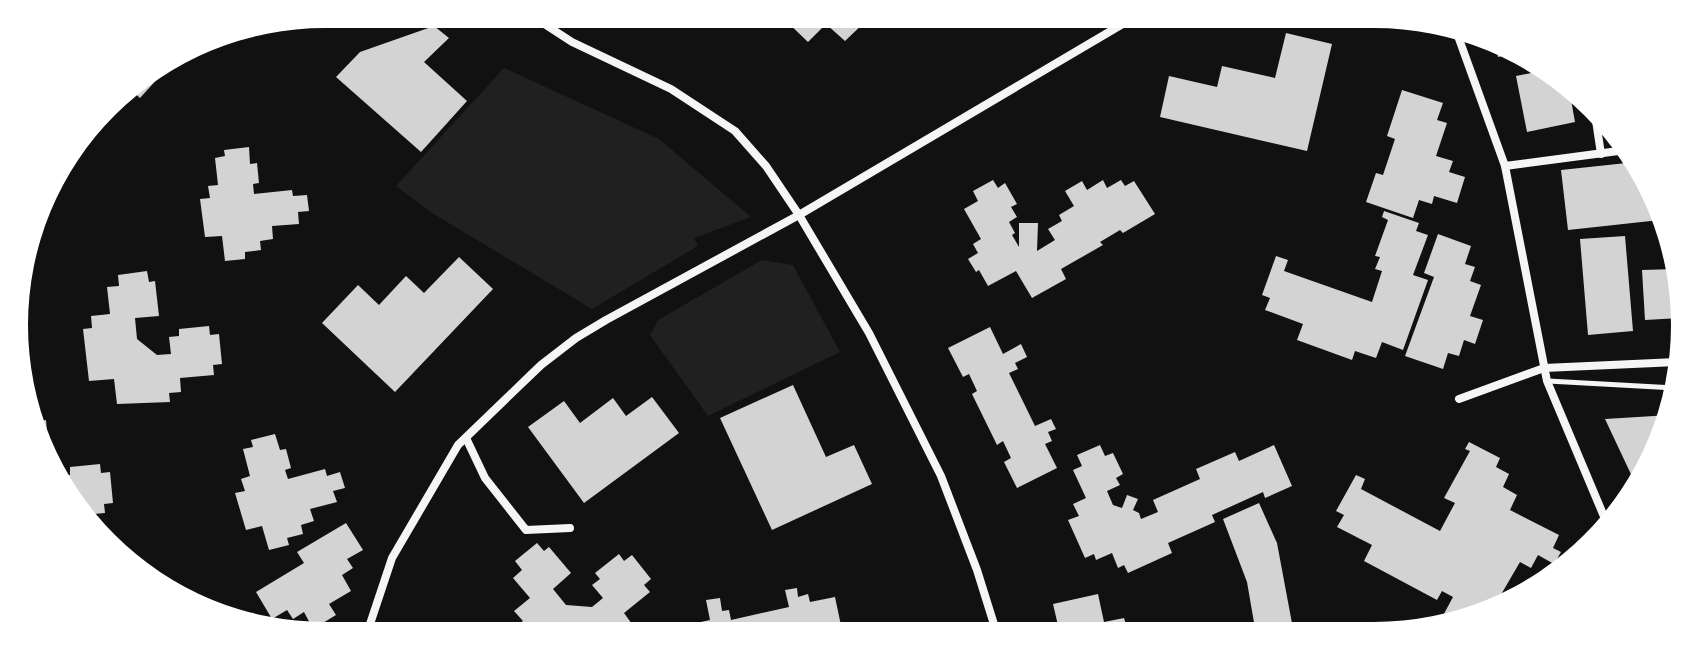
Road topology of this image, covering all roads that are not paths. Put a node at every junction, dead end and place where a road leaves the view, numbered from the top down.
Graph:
1 (550, 28) edge
2 (1116, 28) edge
3 (1460, 41) edge
4 (1597, 129) edge
5 (1615, 152) edge
6 (1601, 154) junction
7 (1505, 166) junction
8 (799, 215) junction
9 (1668, 362) edge
10 (1544, 368) junction
11 (1547, 381) junction
12 (1664, 387) edge
13 (1459, 399) dead end
14 (466, 438) junction
15 (1603, 514) edge
16 (570, 528) dead end
17 (371, 622) edge
18 (993, 622) edge

1 - 8 street
2 - 8 street
3 - 7 street
4 - 6 street
5 - 6 street
6 - 7 street
7 - 10 street
8 - 14 street
8 - 18 street
9 - 10 street
10 - 11 street
10 - 13 street
11 - 12 lane
11 - 15 street
14 - 16 street
14 - 17 street

